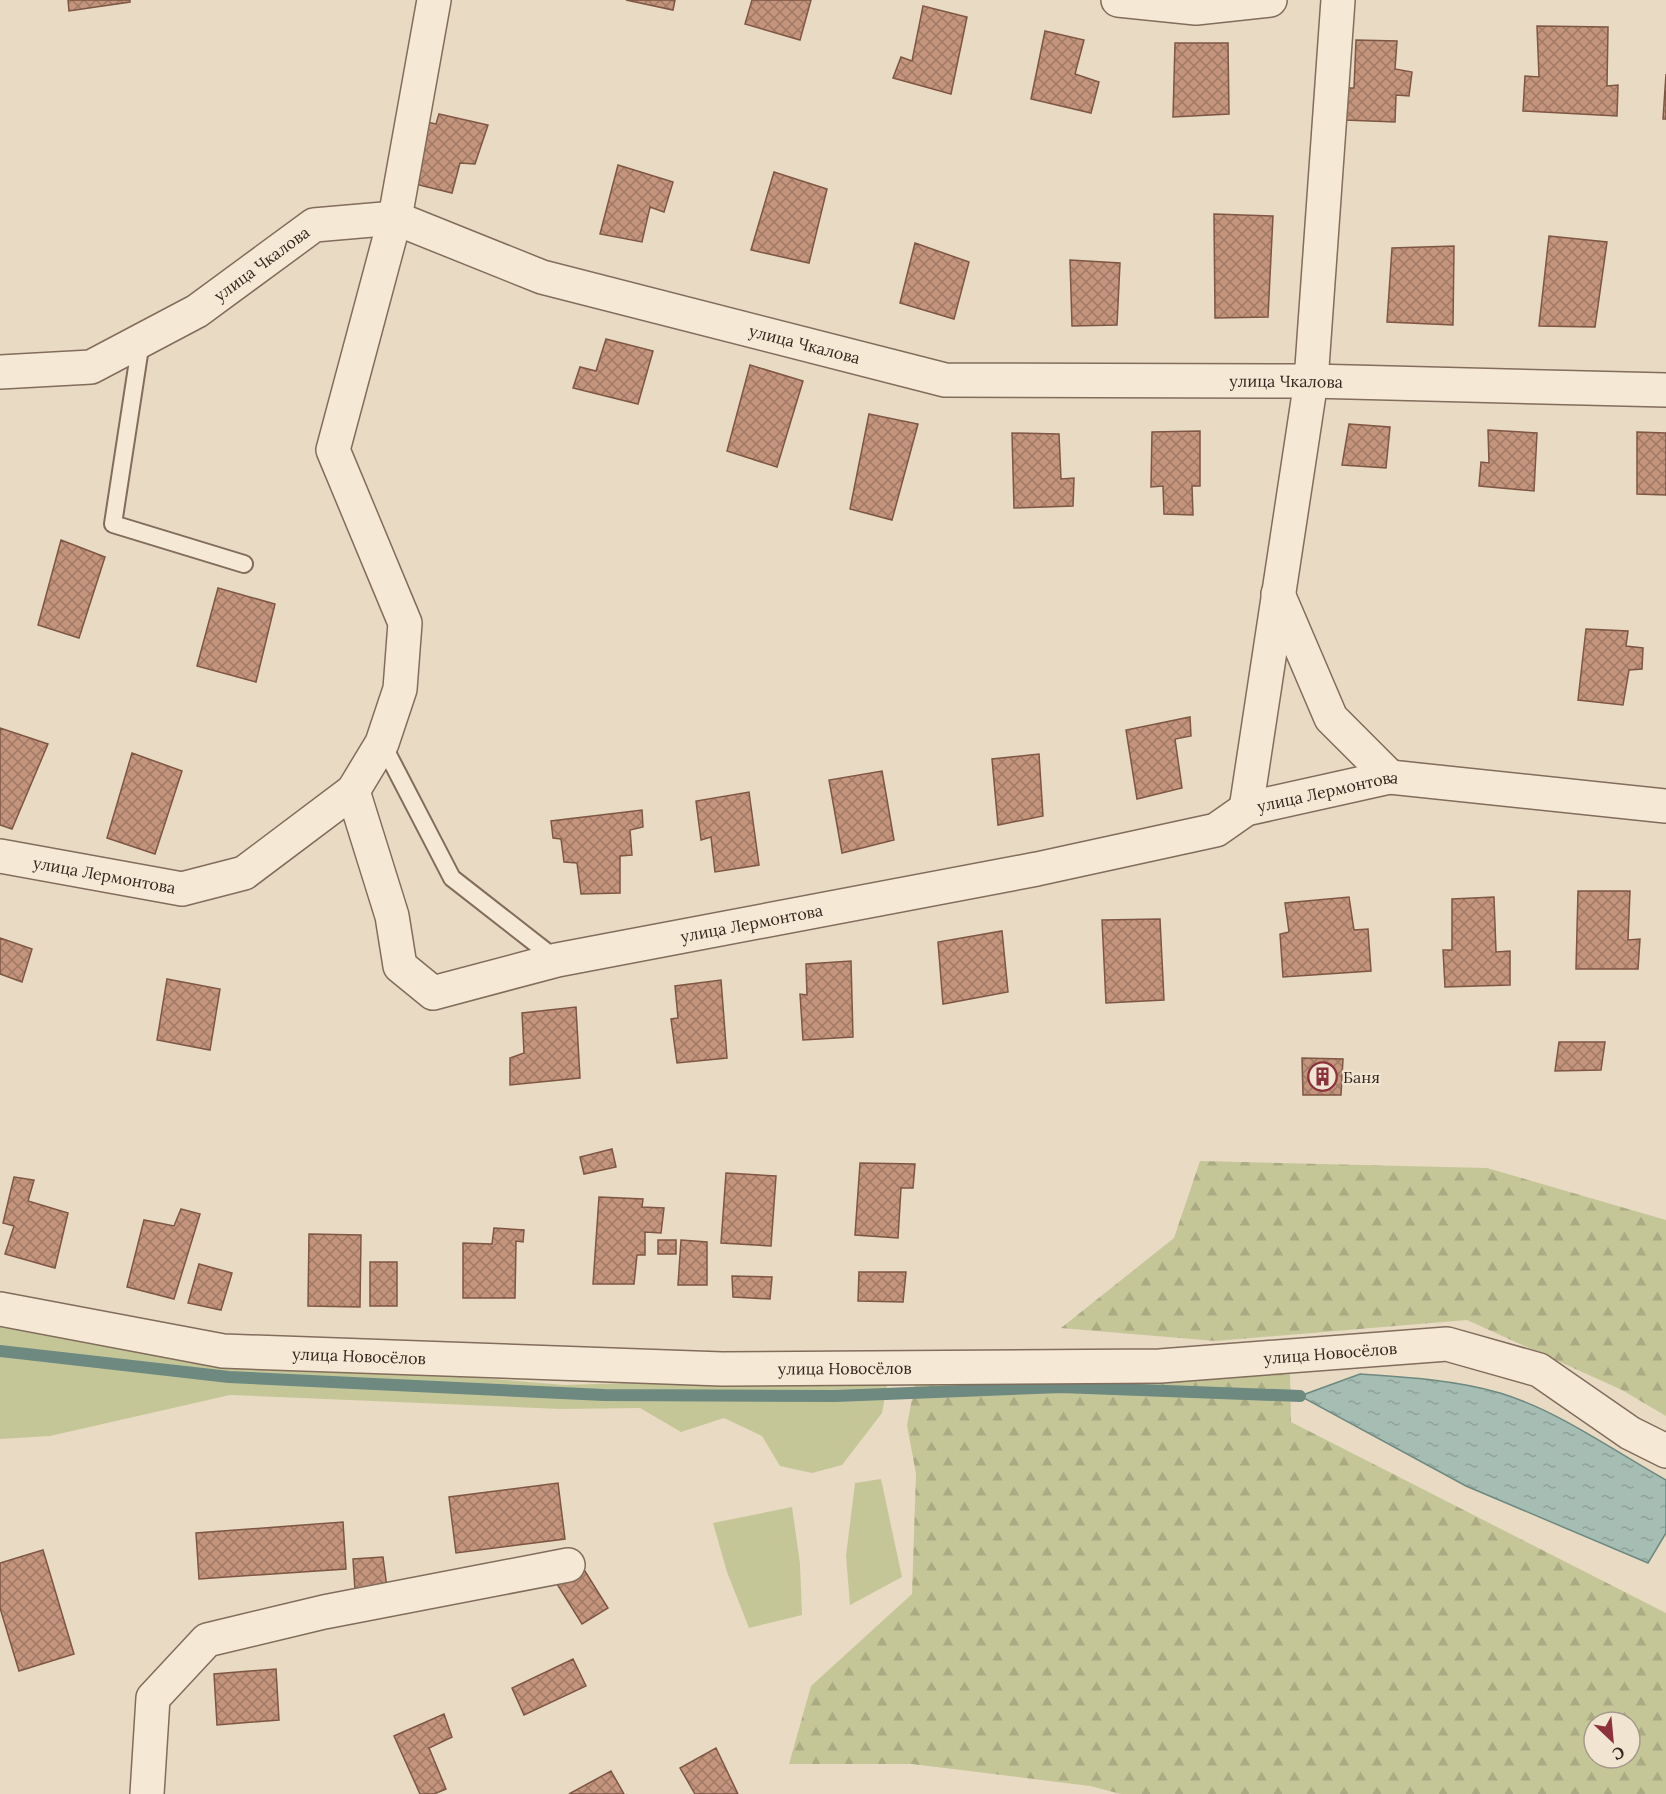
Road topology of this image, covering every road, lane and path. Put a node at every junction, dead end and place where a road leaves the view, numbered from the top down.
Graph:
1 (434, 0) edge
2 (1118, 0) edge
3 (1270, 0) edge
4 (1338, 0) edge
5 (396, 218) junction
6 (141, 341) junction
7 (0, 372) edge
8 (1311, 381) junction
9 (1666, 390) edge
10 (244, 564) dead end
11 (1278, 594) junction
12 (382, 743) junction
13 (1390, 777) junction
14 (353, 791) junction
15 (1666, 806) edge
16 (1246, 809) junction
17 (0, 856) edge
18 (557, 960) junction
19 (0, 1309) edge
20 (1666, 1451) edge
21 (568, 1565) dead end
22 (147, 1794) edge

1 - 5 street
2 - 3 street
4 - 8 street
5 - 6 street, улица Чкалова
5 - 8 street, улица Чкалова
5 - 12 street
6 - 7 street, улица Чкалова
6 - 10 lane
8 - 9 street, улица Чкалова
8 - 11 street
11 - 13 street
11 - 16 street
12 - 14 street
12 - 18 lane
13 - 15 street, улица Лермонтова
13 - 16 street, улица Лермонтова
14 - 17 street, улица Лермонтова
14 - 18 street, улица Лермонтова
16 - 18 street, улица Лермонтова
19 - 20 street, улица Новосёлов
21 - 22 street

